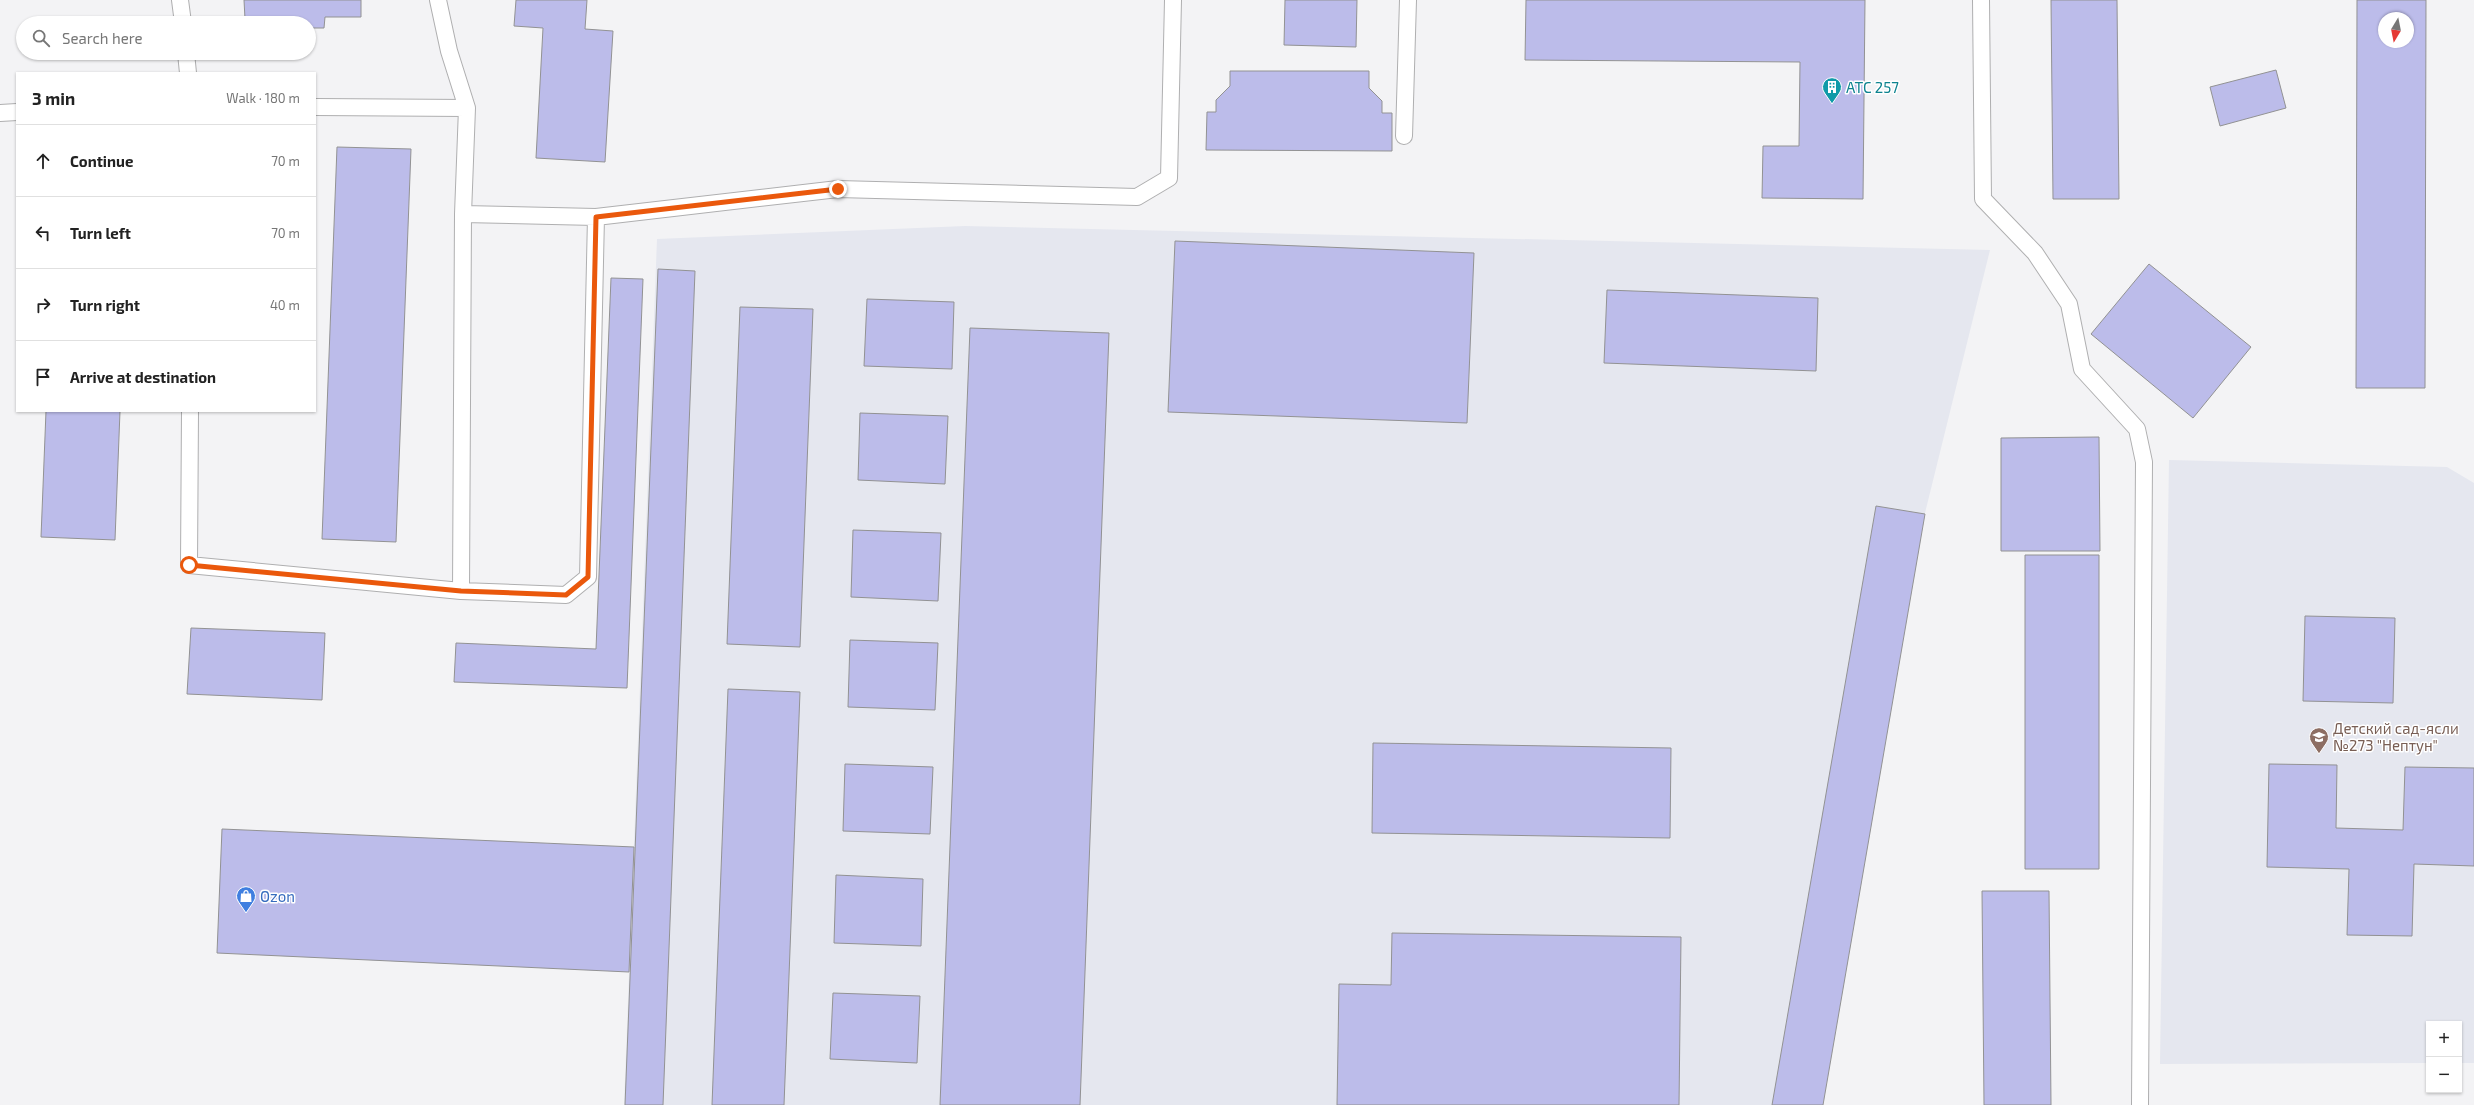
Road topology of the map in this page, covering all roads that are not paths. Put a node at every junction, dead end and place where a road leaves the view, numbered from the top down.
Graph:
1 (180, 0) edge
2 (438, 0) edge
3 (1173, 0) edge
4 (1408, 0) edge
5 (1980, 0) edge
6 (182, 16) edge
7 (187, 60) edge
8 (188, 72) edge
9 (316, 108) edge
10 (467, 108) junction
11 (0, 112) edge
12 (16, 112) edge
13 (1404, 136) dead end
14 (463, 214) junction
15 (596, 217) junction
16 (190, 412) edge
17 (461, 591) junction
18 (2140, 1105) edge

1 - 6 lane
2 - 10 lane
3 - 15 lane
4 - 13 lane
5 - 18 lane
7 - 8 lane
9 - 10 lane
10 - 14 lane
11 - 12 lane
14 - 15 lane
14 - 17 lane
15 - 17 lane
16 - 17 lane

